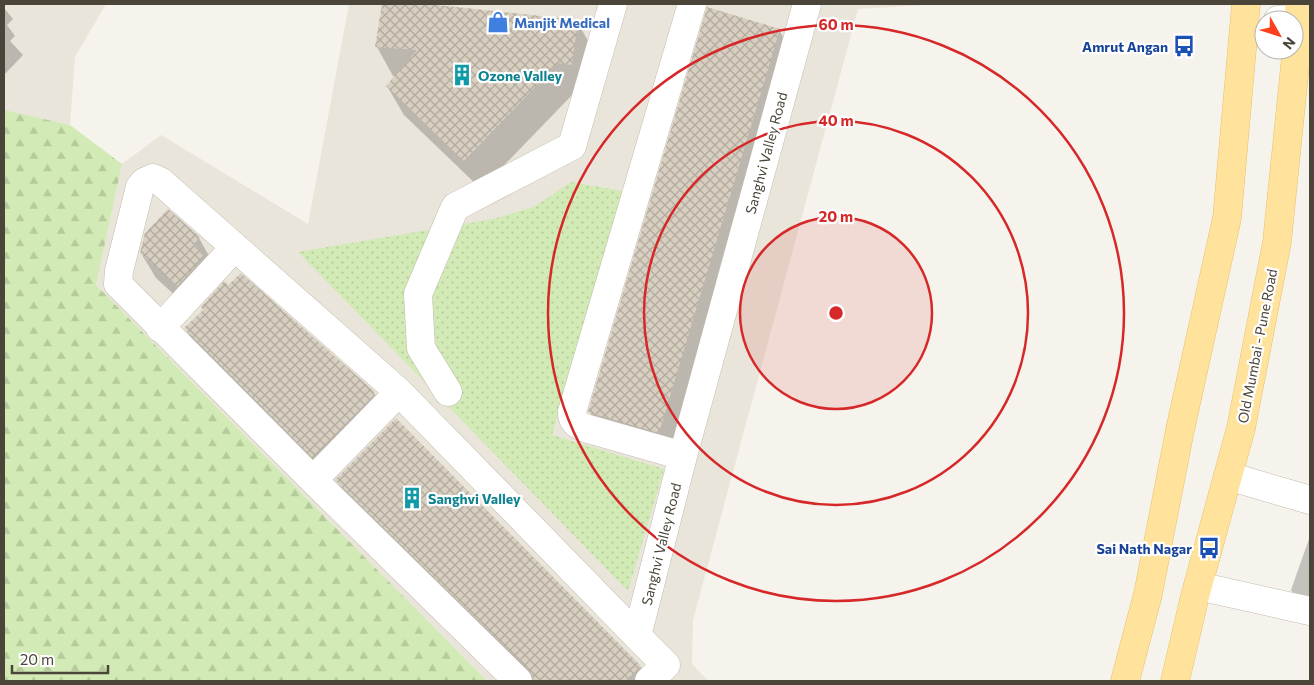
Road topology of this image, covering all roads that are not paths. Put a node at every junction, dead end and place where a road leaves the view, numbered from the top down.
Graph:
1 (613, 4) edge
2 (692, 4) edge
3 (807, 4) edge
4 (1251, 17) edge
5 (1293, 60) edge
6 (235, 247) junction
7 (160, 328) junction
8 (399, 392) junction
9 (448, 392) dead end
10 (683, 456) junction
11 (1228, 476) junction
12 (313, 480) junction
13 (1310, 500) edge
14 (1198, 586) junction
15 (1310, 611) edge
16 (637, 636) junction
17 (665, 676) edge
18 (518, 681) edge
19 (1125, 681) edge
20 (1175, 681) edge

1 - 9 street
2 - 10 street
3 - 10 street, Sanghvi Valley Road
4 - 19 main road
5 - 11 main road, Old Mumbai - Pune Road
6 - 7 street
6 - 7 street
6 - 8 street
7 - 12 street
8 - 12 street
8 - 16 street
10 - 16 street, Sanghvi Valley Road
11 - 13 street
11 - 14 main road, Old Mumbai - Pune Road
12 - 18 street
14 - 15 street
14 - 20 main road, Old Mumbai - Pune Road
16 - 17 street

